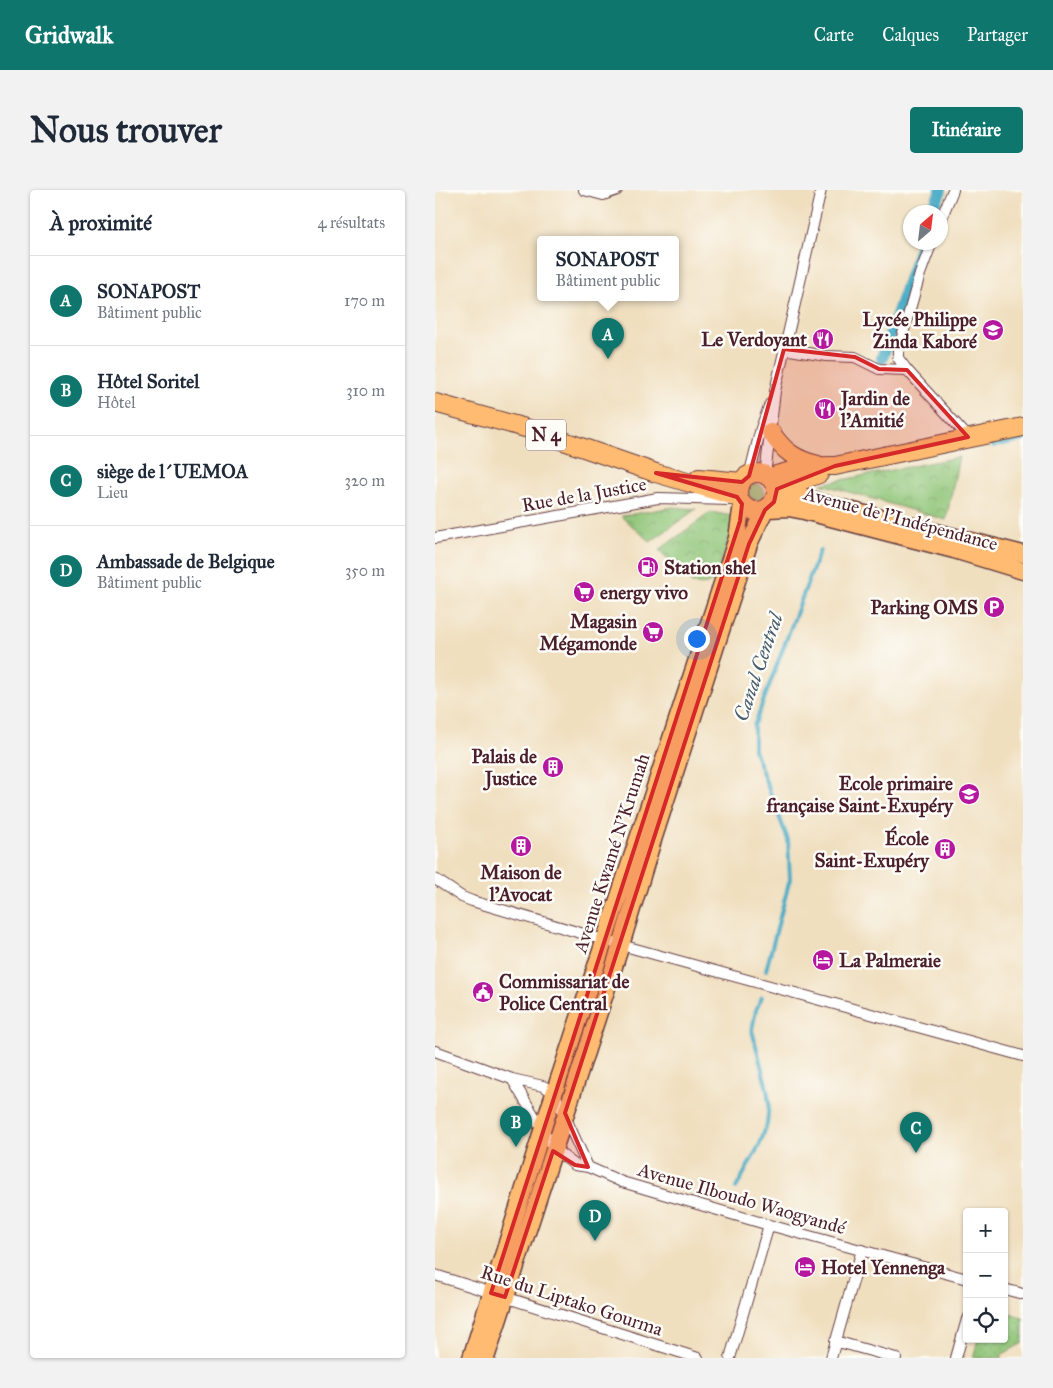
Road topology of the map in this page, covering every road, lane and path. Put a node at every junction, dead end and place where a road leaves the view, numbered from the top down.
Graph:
1 (584, 190) edge
2 (617, 190) edge
3 (821, 190) edge
4 (953, 190) edge
5 (947, 205) edge
6 (929, 250) edge
7 (784, 349) junction
8 (907, 370) junction
9 (775, 391) junction
10 (435, 403) edge
11 (1023, 427) edge
12 (771, 432) junction
13 (968, 437) junction
14 (828, 466) junction
15 (755, 488) junction
16 (766, 510) junction
17 (435, 538) edge
18 (1023, 554) edge
19 (1023, 571) edge
20 (646, 838) junction
21 (435, 878) edge
22 (604, 939) junction
23 (621, 945) junction
24 (435, 1051) edge
25 (1023, 1056) edge
26 (512, 1079) junction
27 (554, 1092) junction
28 (565, 1113) junction
29 (542, 1130) junction
30 (554, 1149) junction
31 (588, 1167) junction
32 (769, 1225) junction
33 (862, 1250) junction
34 (435, 1275) edge
35 (963, 1278) edge
36 (1008, 1290) edge
37 (1023, 1294) edge
38 (498, 1295) junction
39 (963, 1333) edge
40 (835, 1341) junction
41 (471, 1358) edge
42 (486, 1358) edge
43 (698, 1358) edge
44 (730, 1358) edge
45 (831, 1358) edge
46 (896, 1358) edge
47 (956, 1358) edge

1 - 2 street
3 - 7 street
4 - 5 street
6 - 8 street
7 - 8 street
7 - 9 street
8 - 13 street
9 - 12 street
9 - 15 street
10 - 15 highway, N 4
11 - 13 highway
12 - 14 highway
12 - 15 street
13 - 14 highway
14 - 15 highway
15 - 16 highway, N 4
15 - 16 highway
15 - 17 street, Rue de la Justice
15 - 18 main road, Avenue de l'Indépendance
15 - 20 main road, Avenue Kwamé N'Krumah
16 - 19 main road, Avenue de l'Indépendance
16 - 20 main road, Avenue Kwamé N'Krumah
20 - 22 main road, Avenue Kwamé N'Krumah
20 - 23 main road, Avenue Kwamé N'Krumah
21 - 22 street
22 - 23 street
22 - 27 main road, Avenue Kwamé N'Krumah
23 - 25 street
23 - 28 main road, Avenue Kwamé N'Krumah
24 - 26 street
26 - 27 street
26 - 29 street
27 - 28 street
27 - 29 main road, Avenue Kwamé N'Krumah
28 - 30 main road, Avenue Kwamé N'Krumah
28 - 31 street
29 - 30 street
29 - 38 main road, Avenue Kwamé N'Krumah
30 - 31 street, Avenue Ilboudo Waogyandé
30 - 38 main road, Avenue Kwamé N'Krumah
31 - 32 street, Avenue Ilboudo Waogyandé
32 - 33 street, Avenue Ilboudo Waogyandé
32 - 44 street
33 - 35 street, Avenue Ilboudo Waogyandé
33 - 40 street
34 - 38 street, Rue du Liptako Gourma
36 - 37 street
38 - 41 main road, Avenue Kwamé N'Krumah
38 - 42 main road, Avenue Kwamé N'Krumah
38 - 43 street, Rue du Liptako Gourma
39 - 47 street
40 - 45 street
40 - 46 street

